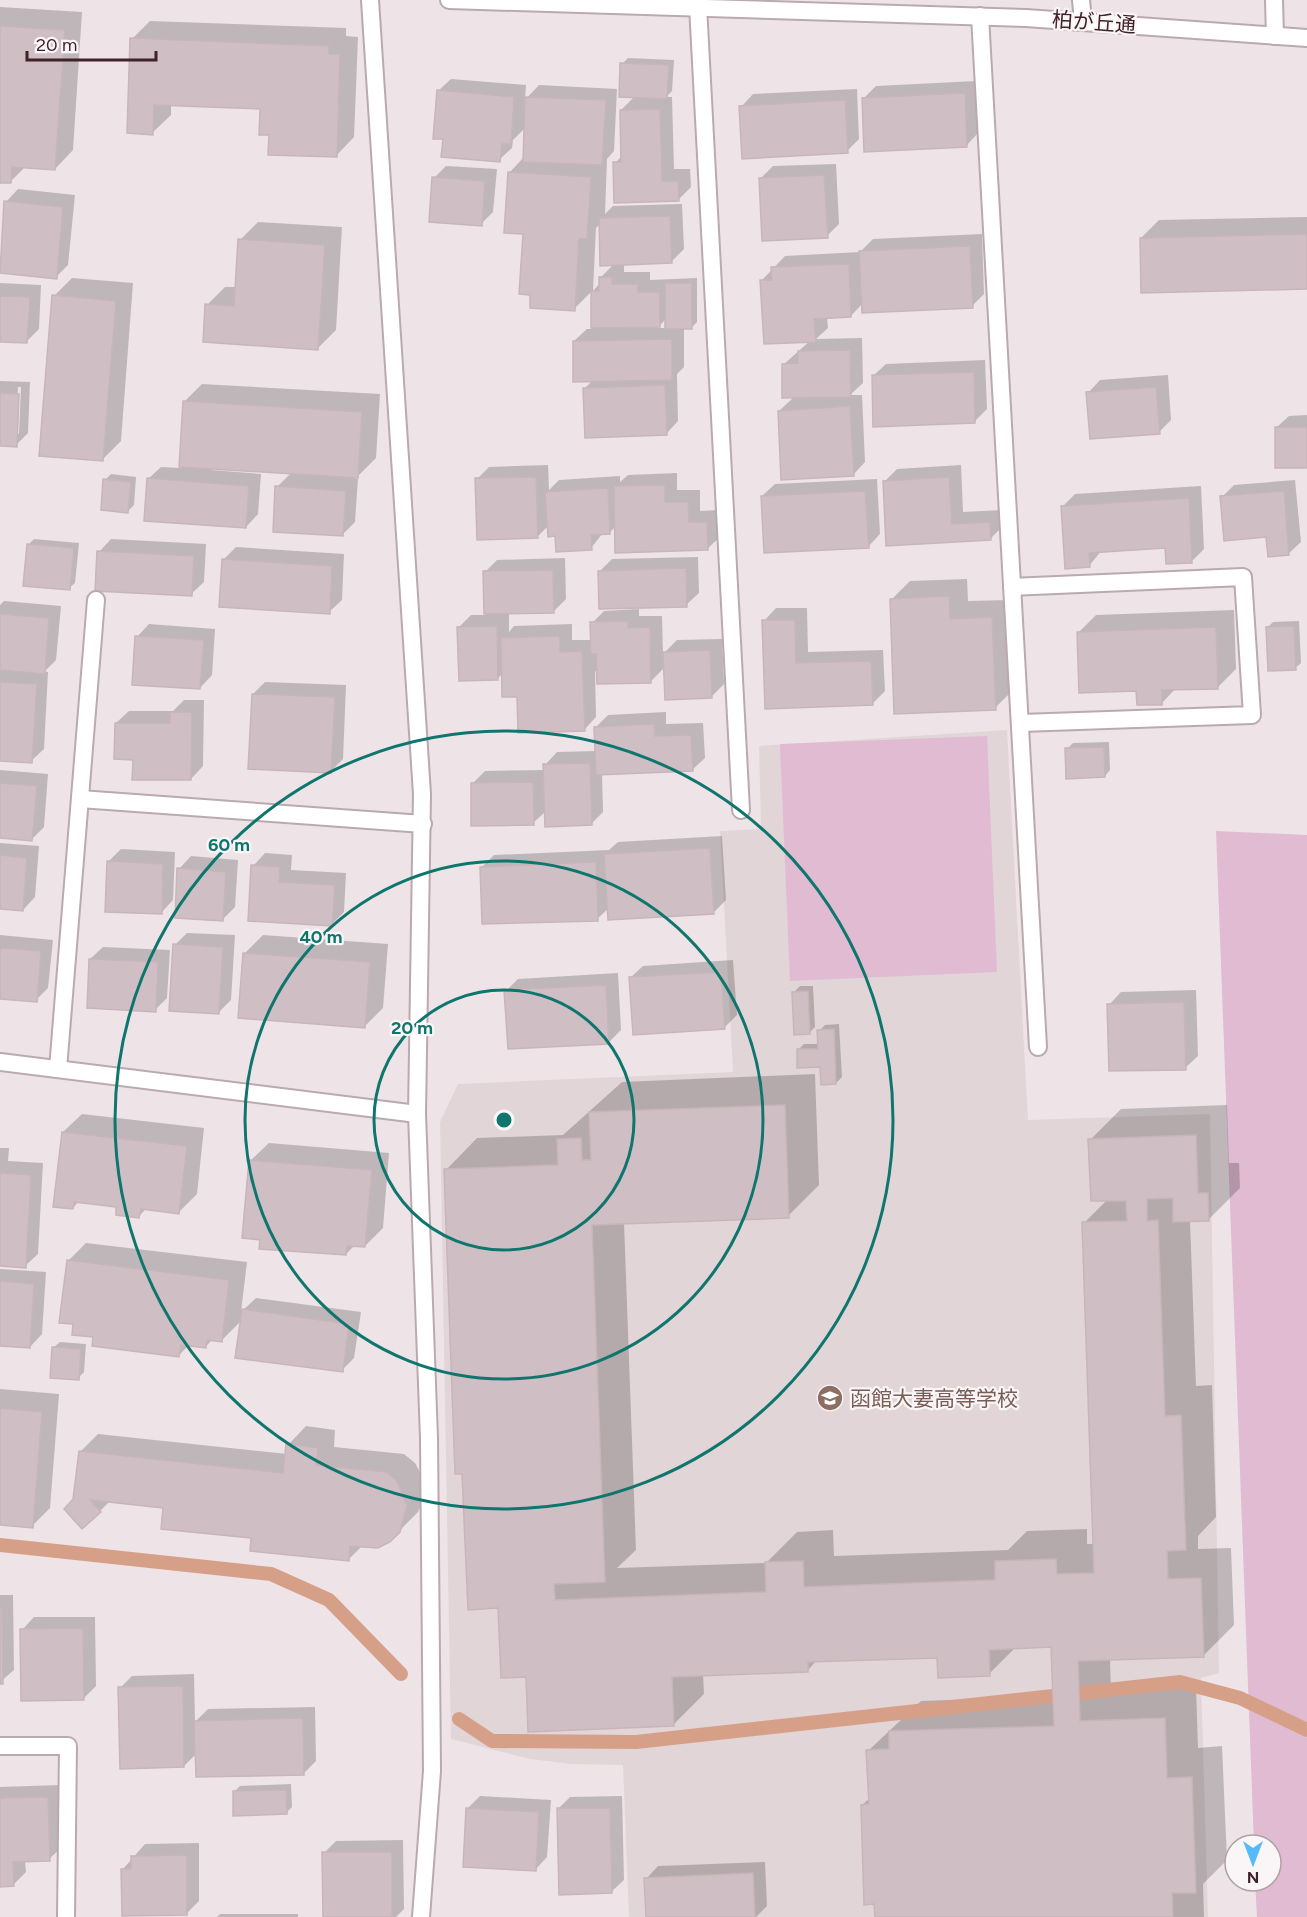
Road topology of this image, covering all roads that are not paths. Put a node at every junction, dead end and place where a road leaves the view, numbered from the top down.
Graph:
1 (370, 0) edge
2 (449, 0) edge
3 (1081, 0) edge
4 (1274, 0) edge
5 (698, 6) junction
6 (980, 16) junction
7 (1083, 21) junction
8 (1275, 36) junction
9 (1307, 38) edge
10 (1012, 587) junction
11 (96, 600) dead end
12 (1021, 723) junction
13 (80, 799) junction
14 (741, 810) dead end
15 (423, 824) junction
16 (1038, 1047) dead end
17 (0, 1062) edge
18 (58, 1069) junction
19 (417, 1113) junction
20 (0, 1746) edge
21 (66, 1917) edge
22 (421, 1917) edge

1 - 15 street
2 - 5 street, 柏が丘通
3 - 7 street
4 - 8 street
5 - 6 street, 柏が丘通
5 - 14 street
6 - 7 street, 柏が丘通
6 - 10 street
7 - 8 street, 柏が丘通
8 - 9 street, 柏が丘通
10 - 12 street
10 - 12 street
11 - 13 street
12 - 16 street
13 - 15 street
13 - 18 street
15 - 19 street
17 - 18 street
18 - 19 street
19 - 22 street
20 - 21 street

